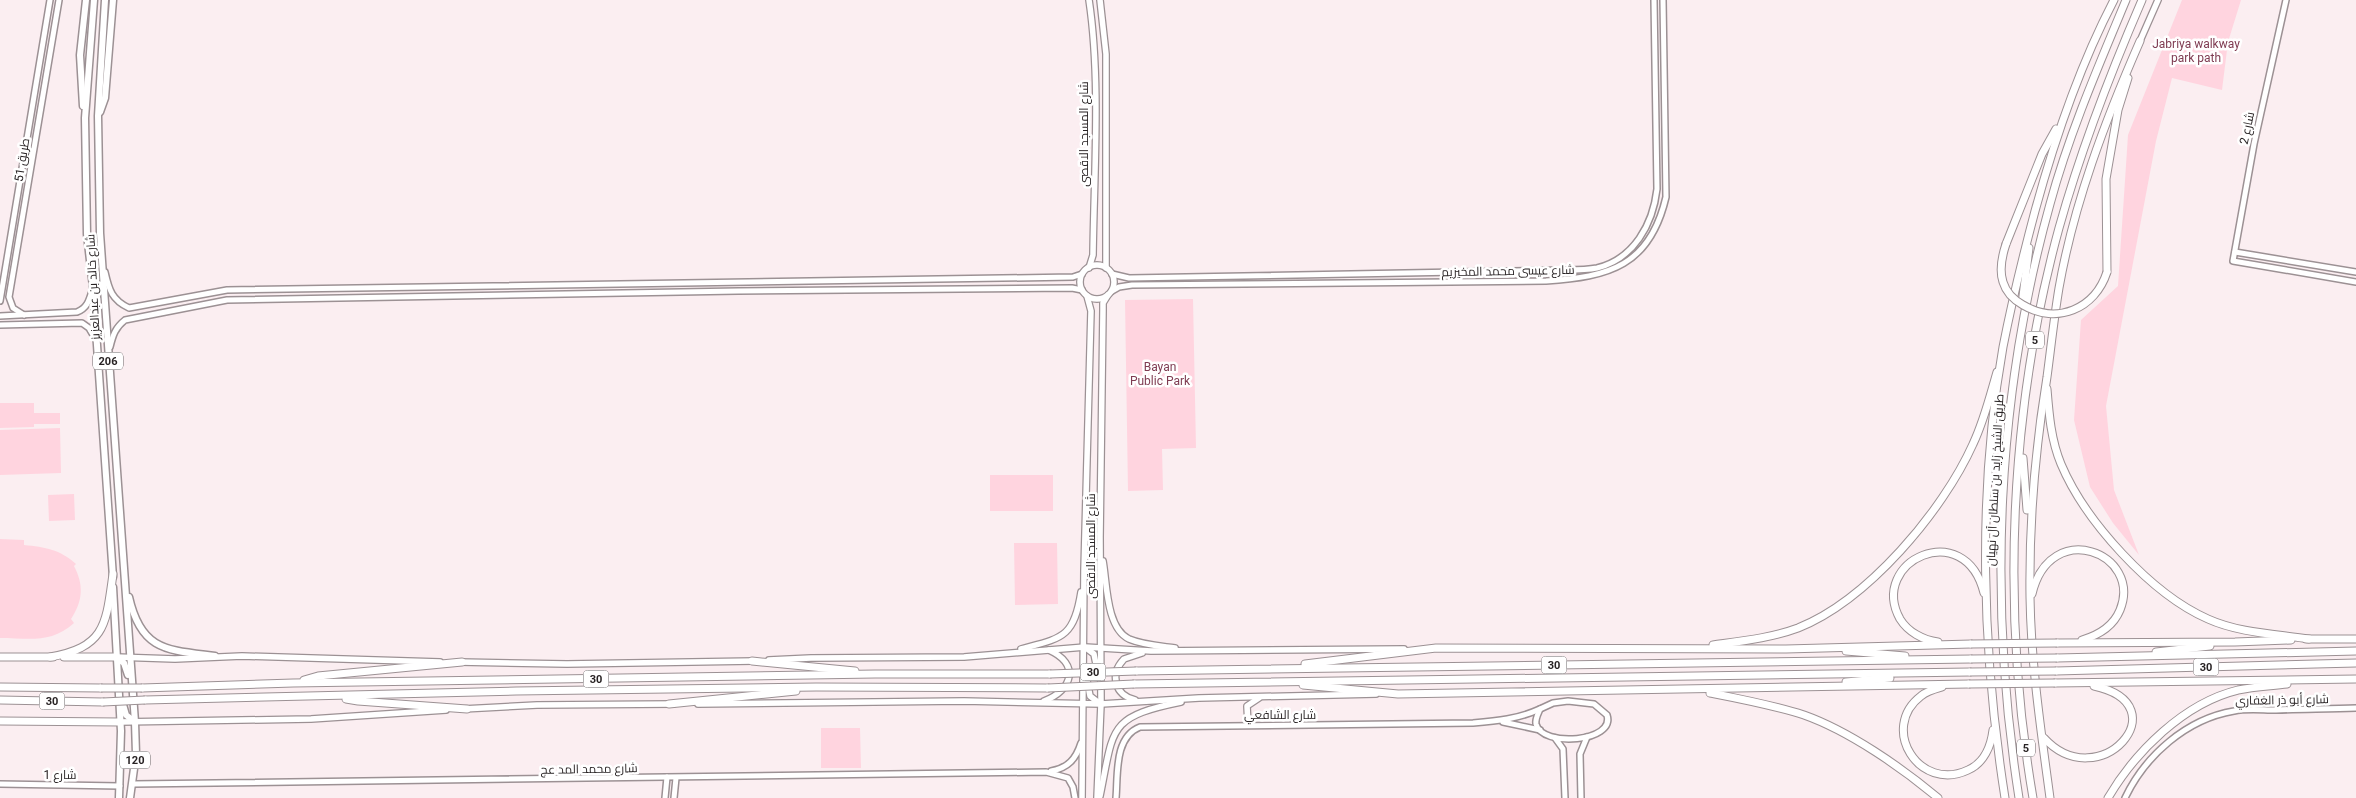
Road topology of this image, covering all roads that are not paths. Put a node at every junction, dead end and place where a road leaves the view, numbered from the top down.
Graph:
1 (50, 0) edge
2 (58, 0) edge
3 (86, 0) edge
4 (94, 0) edge
5 (105, 0) edge
6 (113, 0) edge
7 (1088, 0) edge
8 (1100, 0) edge
9 (1654, 0) edge
10 (1663, 0) edge
11 (2113, 0) edge
12 (2126, 0) edge
13 (2142, 0) edge
14 (2158, 0) edge
15 (2286, 0) edge
16 (2140, 42) junction
17 (1665, 85) junction
18 (1655, 86) junction
19 (30, 112) junction
20 (40, 114) junction
21 (98, 116) junction
22 (85, 118) junction
23 (2062, 120) junction
24 (29, 121) junction
25 (39, 122) junction
26 (1666, 182) junction
27 (1657, 183) junction
28 (1656, 195) junction
29 (1666, 197) junction
30 (2033, 220) junction
31 (101, 250) junction
32 (2235, 252) junction
33 (1089, 268) junction
34 (1106, 268) junction
35 (1499, 271) junction
36 (1484, 272) junction
37 (2356, 272) edge
38 (1082, 274) junction
39 (1112, 274) junction
40 (1261, 275) junction
41 (1276, 275) junction
42 (4, 277) junction
43 (12, 277) junction
44 (1149, 277) junction
45 (878, 280) junction
46 (893, 280) junction
47 (706, 282) junction
48 (1484, 282) junction
49 (1499, 282) junction
50 (2355, 282) edge
51 (691, 283) junction
52 (1261, 284) junction
53 (1275, 284) junction
54 (457, 286) junction
55 (471, 286) junction
56 (1149, 286) junction
57 (93, 287) junction
58 (275, 289) junction
59 (295, 289) junction
60 (878, 290) junction
61 (892, 290) junction
62 (1082, 290) junction
63 (704, 291) junction
64 (692, 292) junction
65 (1110, 293) junction
66 (457, 296) junction
67 (473, 296) junction
68 (1087, 296) junction
69 (275, 299) junction
70 (295, 299) junction
71 (0, 300) edge
72 (136, 308) junction
73 (62, 313) junction
74 (24, 315) junction
75 (0, 316) edge
76 (136, 318) junction
77 (62, 323) junction
78 (0, 325) edge
79 (2021, 330) junction
80 (97, 342) junction
81 (2003, 350) junction
82 (108, 357) junction
83 (2047, 378) junction
84 (2022, 440) junction
85 (117, 480) junction
86 (105, 482) junction
87 (1100, 537) junction
88 (2030, 542) junction
89 (1084, 570) junction
90 (113, 574) junction
91 (124, 576) junction
92 (1987, 604) junction
93 (2030, 604) junction
94 (2309, 639) junction
95 (2356, 639) edge
96 (2072, 642) junction
97 (2235, 642) junction
98 (1956, 644) junction
99 (1084, 647) junction
100 (1102, 648) junction
101 (1436, 648) junction
102 (1689, 648) junction
103 (1047, 649) junction
104 (1786, 649) junction
105 (1192, 650) junction
106 (1152, 651) junction
107 (2356, 652) edge
108 (1004, 654) junction
109 (215, 656) junction
110 (2134, 656) junction
111 (0, 657) edge
112 (50, 658) junction
113 (116, 658) junction
114 (130, 658) junction
115 (1922, 659) junction
116 (1084, 660) junction
117 (752, 661) junction
118 (462, 662) junction
119 (2356, 663) edge
120 (1275, 668) junction
121 (1930, 673) junction
122 (875, 674) junction
123 (2356, 679) edge
124 (2326, 680) junction
125 (1275, 682) junction
126 (117, 683) junction
127 (293, 683) junction
128 (2080, 683) junction
129 (1951, 684) junction
130 (1810, 686) junction
131 (0, 687) edge
132 (816, 687) junction
133 (1697, 690) junction
134 (1101, 691) junction
135 (1398, 694) junction
136 (336, 696) junction
137 (1200, 698) junction
138 (1261, 698) junction
139 (0, 700) edge
140 (1139, 701) junction
141 (1040, 703) junction
142 (1082, 703) junction
143 (669, 704) junction
144 (1101, 704) junction
145 (134, 706) junction
146 (2356, 708) edge
147 (467, 709) junction
148 (1540, 709) junction
149 (1994, 717) junction
150 (0, 721) edge
151 (1500, 721) junction
152 (120, 722) junction
153 (135, 722) junction
154 (1248, 725) junction
155 (1540, 730) junction
156 (2042, 734) junction
157 (1552, 736) junction
158 (1587, 737) junction
159 (1082, 741) junction
160 (2129, 748) dead end
161 (2056, 756) dead end
162 (1046, 772) junction
163 (667, 777) junction
164 (676, 778) junction
165 (0, 784) edge
166 (133, 784) junction
167 (120, 786) junction
168 (119, 798) edge
169 (130, 798) edge
170 (665, 798) edge
171 (674, 798) edge
172 (1075, 798) edge
173 (1082, 798) edge
174 (1098, 798) edge
175 (1116, 798) edge
176 (1565, 798) edge
177 (1581, 798) edge
178 (1938, 798) edge
179 (2005, 798) edge
180 (2020, 798) edge
181 (2033, 798) edge
182 (2050, 798) edge
183 (2108, 798) edge
184 (2125, 798) edge

1 - 19 street, طريق 51
2 - 20 street, طريق 51
3 - 22 main road
4 - 22 main road, شارع خالد بن عبدالعزيز / 206
5 - 21 main road, شارع خالد بن عبدالعزيز / 206
6 - 21 main road
7 - 33 main road, شارع المسجد الاقصى
8 - 34 main road, شارع المسجد الاقصى
9 - 18 street, شارع عيسى محمد المخيزيم
10 - 17 street, شارع عيسى محمد المخيزيم
11 - 23 highway
12 - 79 highway, طريق الشيخ زايد بن سلطان آل نهيان / 5
13 - 84 highway, طريق الشيخ زايد بن سلطان آل نهيان / 5
14 - 16 main road
15 - 32 street, شارع 2
16 - 23 highway, bridge
16 - 83 highway
17 - 18 street
17 - 26 street, شارع عيسى محمد المخيزيم
18 - 27 street, شارع عيسى محمد المخيزيم
19 - 20 street
19 - 24 street, طريق 51
20 - 25 street, طريق 51
21 - 31 main road, شارع خالد بن عبدالعزيز / 206
22 - 57 main road, شارع خالد بن عبدالعزيز / 206
23 - 30 highway
24 - 25 street
24 - 42 street, طريق 51
25 - 43 street, طريق 51
26 - 27 street
26 - 29 street, شارع عيسى محمد المخيزيم
27 - 28 street, شارع عيسى محمد المخيزيم
28 - 29 street
28 - 35 street, شارع عيسى محمد المخيزيم
29 - 49 street, شارع عيسى محمد المخيزيم
30 - 79 highway
30 - 81 highway
31 - 72 street
31 - 82 main road, شارع خالد بن عبدالعزيز / 206
32 - 37 street
32 - 50 street, شارع 2
33 - 34 main road
33 - 38 main road
34 - 39 main road
35 - 36 street, شارع عيسى محمد المخيزيم
35 - 49 street
36 - 41 street, شارع عيسى محمد المخيزيم
36 - 48 street
38 - 46 street
38 - 62 main road
39 - 44 street, شارع عيسى محمد المخيزيم
39 - 65 main road
40 - 41 street, شارع عيسى محمد المخيزيم
40 - 44 street, شارع عيسى محمد المخيزيم
40 - 52 street
41 - 53 street
42 - 43 street
42 - 71 street, طريق 51
43 - 74 street, طريق 51
44 - 56 street
45 - 46 street
45 - 47 street
45 - 60 street
46 - 61 street
47 - 51 street
47 - 63 street
48 - 49 street, شارع عيسى محمد المخيزيم
48 - 53 street, شارع عيسى محمد المخيزيم
51 - 55 street
51 - 64 street
52 - 53 street, شارع عيسى محمد المخيزيم
52 - 56 street, شارع عيسى محمد المخيزيم
54 - 55 street
54 - 59 street
54 - 66 street
55 - 67 street
56 - 65 street, شارع عيسى محمد المخيزيم
57 - 73 street
57 - 80 main road, شارع خالد بن عبدالعزيز / 206
58 - 59 street
58 - 69 street
58 - 72 street
59 - 70 street
60 - 61 street
60 - 63 street
61 - 62 street
62 - 68 main road
63 - 64 street
64 - 67 street
65 - 68 main road
65 - 87 main road, شارع المسجد الاقصى
66 - 67 street
66 - 70 street
68 - 89 main road, شارع المسجد الاقصى
69 - 70 street
69 - 76 street
72 - 76 street
73 - 74 street
73 - 77 street
74 - 75 street
76 - 82 street
77 - 78 street
77 - 80 street
79 - 180 highway, طريق الشيخ زايد بن سلطان آل نهيان / 5
80 - 86 main road, شارع خالد بن عبدالعزيز / 206
81 - 92 highway
81 - 102 highway
82 - 85 main road, شارع خالد بن عبدالعزيز / 206
83 - 88 highway
83 - 94 highway
84 - 88 highway
84 - 181 highway, طريق الشيخ زايد بن سلطان آل نهيان / 5
85 - 86 main road
85 - 91 main road, شارع خالد بن عبدالعزيز / 206
86 - 90 main road, شارع خالد بن عبدالعزيز / 206
87 - 100 main road, شارع المسجد الاقصى
87 - 105 main road
88 - 93 highway
89 - 99 main road, شارع المسجد الاقصى
89 - 108 main road
90 - 112 highway
90 - 113 main road, شارع خالد بن عبدالعزيز / 206
91 - 109 main road
91 - 114 main road, شارع خالد بن عبدالعزيز / 206
92 - 98 highway
92 - 149 highway
93 - 96 highway
93 - 156 highway
94 - 95 highway
94 - 97 highway
96 - 97 highway
96 - 98 highway, bridge
97 - 110 highway
98 - 104 highway
99 - 100 main road
99 - 103 main road
99 - 116 main road, شارع المسجد الاقصى
99 - 134 main road
100 - 106 main road
100 - 134 main road, شارع المسجد الاقصى
101 - 102 highway
101 - 105 main road
101 - 120 highway
102 - 104 highway
103 - 108 main road
103 - 141 main road
104 - 115 highway
105 - 106 main road
106 - 140 main road
107 - 110 highway, 30
108 - 117 main road
109 - 114 main road
109 - 118 main road
110 - 115 highway, 30, bridge
111 - 112 highway
112 - 113 highway
113 - 114 main road
113 - 126 main road, شارع خالد بن عبدالعزيز / 206
113 - 145 main road
114 - 145 main road, شارع خالد بن عبدالعزيز / 206
115 - 120 highway, 30
116 - 142 main road, شارع المسجد الاقصى
116 - 144 main road
117 - 118 main road
117 - 122 highway
118 - 127 highway
119 - 121 highway, 30, bridge
120 - 122 highway, 30, bridge
121 - 125 highway, 30
121 - 130 highway
122 - 127 highway, 30
123 - 124 highway
124 - 128 highway
124 - 183 highway
125 - 132 highway, 30, bridge
125 - 135 highway
126 - 152 main road, شارع خالد بن عبدالعزيز / 206
126 - 153 main road
127 - 131 highway, 30, bridge
128 - 129 highway, bridge
128 - 160 highway
129 - 130 highway
129 - 149 highway
130 - 133 highway
132 - 136 highway, 30
132 - 143 highway
133 - 135 highway
133 - 178 highway
134 - 144 main road, شارع المسجد الاقصى
135 - 138 main road
136 - 139 highway, 30, bridge
136 - 147 highway
137 - 138 main road
137 - 140 main road
137 - 174 main road
138 - 154 main road
140 - 144 main road
141 - 142 main road
141 - 143 main road
142 - 144 main road
142 - 159 main road, شارع المسجد الاقصى
143 - 147 main road
144 - 174 main road, شارع المسجد الاقصى
145 - 153 main road, شارع خالد بن عبدالعزيز / 206
146 - 184 street, شارع أبو ذر الغفاري
147 - 153 main road
148 - 151 street, شارع الشافعي
148 - 155 street
148 - 158 street, شارع الشافعي
149 - 179 highway
150 - 152 highway
151 - 154 street, شارع الشافعي
151 - 155 street, شارع الشافعي
152 - 153 main road
152 - 167 main road, 120
153 - 166 main road, 120
154 - 175 street, شارع الشافعي
155 - 157 street, شارع الشافعي
156 - 161 highway
156 - 182 highway
157 - 158 street, شارع الشافعي
157 - 176 street
158 - 177 street
159 - 162 street, شارع محمد المد عج
159 - 173 main road, شارع المسجد الاقصى
162 - 164 street, شارع محمد المد عج
162 - 172 street, شارع محمد المد عج
163 - 164 street, شارع محمد المد عج
163 - 166 street, شارع محمد المد عج
163 - 170 street
164 - 171 street
165 - 167 street, شارع 1
166 - 169 main road, 120
167 - 168 main road, 120

